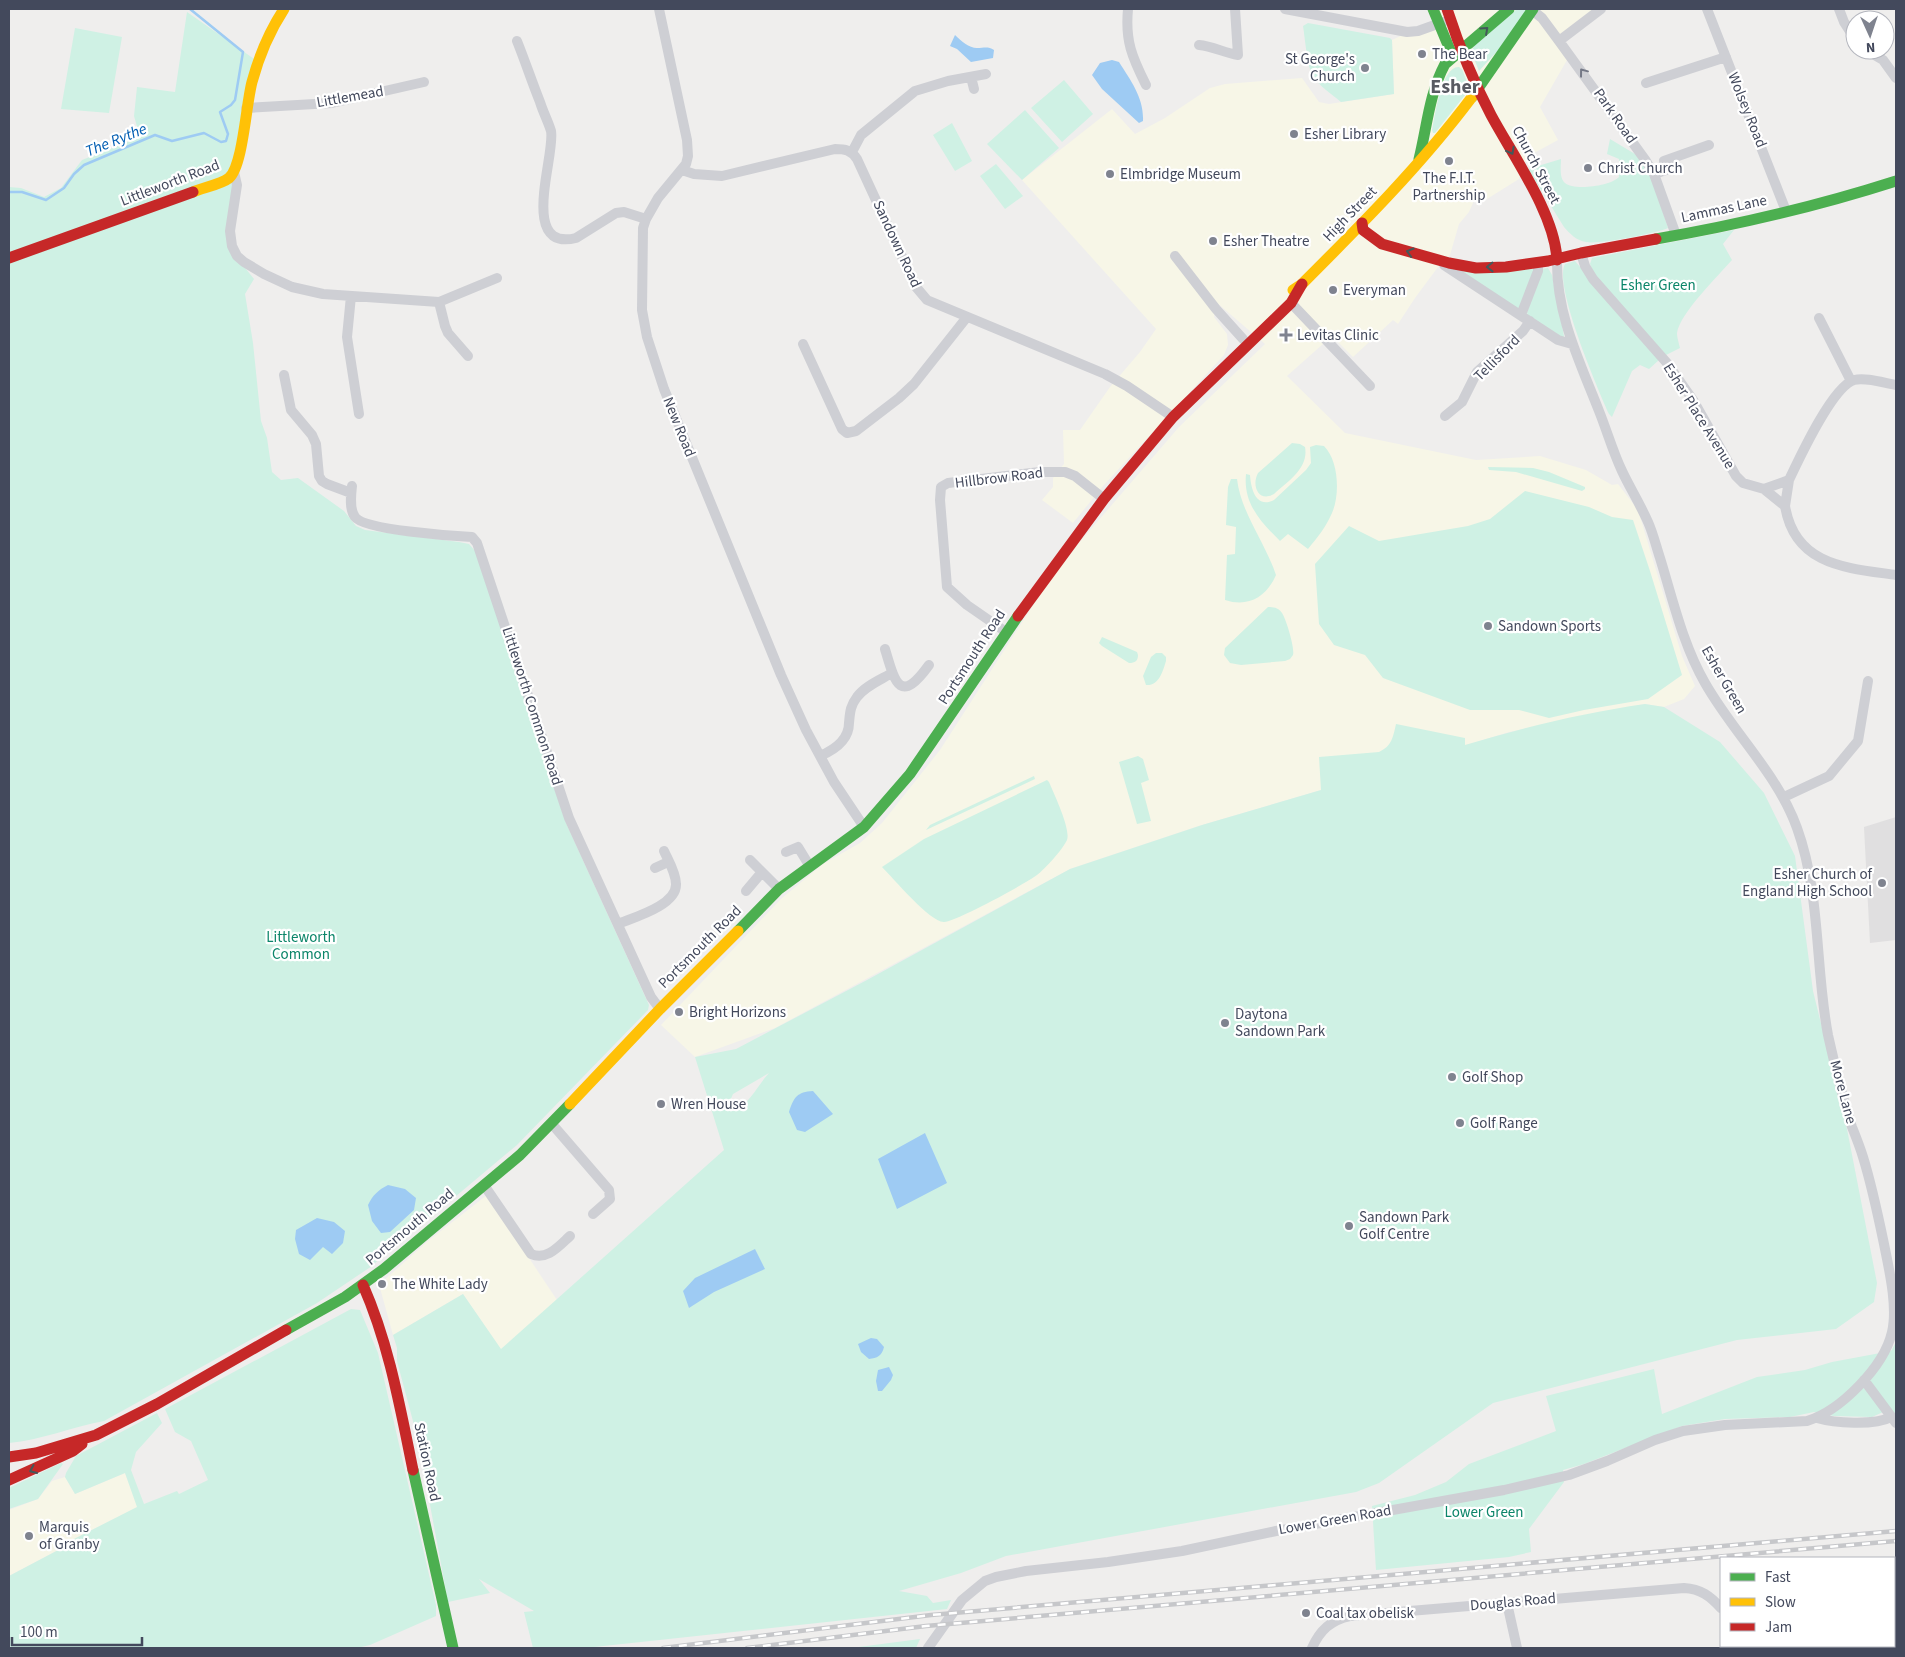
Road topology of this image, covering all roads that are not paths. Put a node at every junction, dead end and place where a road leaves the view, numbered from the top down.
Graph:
1 (284, 9) edge
2 (659, 9) edge
3 (1128, 9) edge
4 (1234, 9) edge
5 (1285, 9) edge
6 (1433, 9) edge
7 (1509, 9) edge
8 (1532, 9) edge
9 (1601, 9) edge
10 (1706, 9) edge
11 (1839, 9) edge
12 (1449, 14) edge
13 (1438, 24) junction
14 (1845, 24) edge
15 (517, 41) dead end
16 (1559, 41) junction
17 (1199, 45) dead end
18 (531, 47) dead end
19 (1461, 51) junction
20 (521, 52) junction
21 (1726, 58) junction
22 (1884, 60) edge
23 (1446, 64) junction
24 (986, 74) dead end
25 (971, 76) junction
26 (1896, 78) edge
27 (424, 82) dead end
28 (1646, 83) dead end
29 (1146, 85) dead end
30 (974, 89) dead end
31 (1478, 89) junction
32 (246, 108) junction
33 (1709, 146) dead end
34 (852, 152) junction
35 (1418, 163) junction
36 (682, 170) junction
37 (234, 172) junction
38 (1654, 174) junction
39 (1896, 181) edge
40 (1786, 211) junction
41 (646, 219) junction
42 (1362, 223) junction
43 (1551, 232) junction
44 (1676, 235) junction
45 (1344, 241) junction
46 (1382, 244) junction
47 (1581, 253) junction
48 (1175, 256) dead end
49 (9, 258) edge
50 (1438, 260) junction
51 (1557, 260) junction
52 (1538, 262) junction
53 (497, 278) dead end
54 (1302, 284) junction
55 (351, 296) junction
56 (439, 302) junction
57 (1291, 303) junction
58 (1521, 315) junction
59 (967, 317) junction
60 (1819, 318) dead end
61 (1530, 322) junction
62 (1246, 342) junction
63 (803, 344) dead end
64 (1572, 344) junction
65 (467, 357) dead end
66 (284, 375) dead end
67 (1851, 381) junction
68 (1896, 385) edge
69 (1370, 386) dead end
70 (359, 414) dead end
71 (1445, 416) dead end
72 (1174, 417) junction
73 (1789, 480) junction
74 (1764, 489) junction
75 (1104, 499) junction
76 (1785, 506) junction
77 (1896, 575) edge
78 (1006, 632) junction
79 (885, 649) dead end
80 (929, 665) dead end
81 (892, 673) junction
82 (859, 679) dead end
83 (1868, 680) dead end
84 (864, 689) junction
85 (820, 756) junction
86 (1784, 797) junction
87 (864, 828) junction
88 (664, 851) dead end
89 (786, 852) dead end
90 (750, 860) dead end
91 (668, 862) junction
92 (810, 865) junction
93 (655, 868) dead end
94 (762, 872) junction
95 (779, 889) junction
96 (746, 891) dead end
97 (618, 924) junction
98 (660, 1010) junction
99 (552, 1124) junction
100 (484, 1185) junction
101 (592, 1214) dead end
102 (570, 1236) dead end
103 (363, 1285) junction
104 (1864, 1380) junction
105 (1817, 1418) junction
106 (1893, 1420) edge
107 (1766, 1423) joint
108 (96, 1435) junction
109 (59, 1446) junction
110 (9, 1451) edge
111 (9, 1457) edge
112 (9, 1480) edge
113 (1507, 1603) junction
114 (1720, 1607) edge
115 (453, 1648) edge
116 (928, 1648) edge
117 (1312, 1648) edge
118 (1517, 1648) edge

1 - 32 main road, Littleworth Road
2 - 36 street, New Road
3 - 29 street
4 - 17 street
5 - 13 street
6 - 13 main road
19 -> 7 main road, High Street
8 - 16 street, Park Road
8 - 31 main road, High Street
9 - 16 street
10 - 21 street, Wolsey Road
11 - 14 street
12 - 13 street
12 - 19 main road, Church Street
13 - 23 main road
15 - 20 street
38 -> 16 street, Park Road
18 - 20 street
19 - 23 main road, High Street
19 - 31 main road, Church Street
20 - 41 street
21 - 28 street
21 - 40 street, Wolsey Road
22 - 26 street
23 - 35 main road, High Street
24 - 25 street
25 - 30 street
25 - 34 street
27 - 32 street, Littlemead
31 - 35 main road, High Street
31 -> 43 main road, Church Street
32 - 37 main road, Littleworth Road
33 - 38 street
34 - 36 street
34 - 59 street, Sandown Road
35 - 42 main road, High Street
36 - 41 street, New Road
37 - 49 main road, Littleworth Road
37 - 55 street
38 - 44 street, Park Road
39 - 40 main road, Lammas Lane
40 - 44 main road, Lammas Lane
41 - 85 street, New Road
42 - 45 main road, High Street
42 - 46 main road
43 - 47 main road
43 - 51 main road, Church Street
43 - 52 main road
44 - 47 main road, Lammas Lane
45 - 46 main road
45 - 54 main road, High Street
50 -> 46 main road
47 - 51 main road, Lammas Lane
47 - 74 street, Esher Place Avenue
48 - 62 street
52 -> 50 main road
50 - 58 street
51 - 52 main road
51 - 64 street, Esher Green
52 - 58 street
53 - 56 street
54 - 57 main road, High Street
54 - 62 main road, High Street
55 - 56 street
55 - 70 street
56 - 65 street
57 - 62 main road, High Street
57 - 69 street
58 - 61 street
59 - 63 street
59 - 72 street, Sandown Road
60 - 67 street
61 - 64 street
61 - 71 street, Tellisford
62 - 72 main road, Portsmouth Road
64 - 86 street, Esher Green
66 - 97 street, Littleworth Common Road
67 - 68 street
67 - 73 street
72 - 75 main road, Portsmouth Road
73 - 74 street
73 - 76 street
74 - 76 street, Esher Place Avenue
75 - 78 main road, Portsmouth Road
75 - 78 street, Hillbrow Road
76 - 77 street
78 - 87 main road, Portsmouth Road
79 - 81 street
80 - 81 street
81 - 84 street
82 - 84 street
83 - 86 street
84 - 85 street
85 - 87 street, New Road
86 - 104 street, More Lane
87 - 92 main road, Portsmouth Road
88 - 91 street
89 - 92 street
90 - 94 street
91 - 93 street
91 - 97 street
92 - 95 main road, Portsmouth Road
94 - 95 street
94 - 96 street
95 - 98 main road, Portsmouth Road
97 - 98 street, Littleworth Common Road
98 - 99 main road, Portsmouth Road
99 - 100 main road, Portsmouth Road
99 - 101 street
100 - 102 street
100 - 103 main road, Portsmouth Road
103 - 108 main road, Portsmouth Road
103 - 115 main road, Station Road
104 - 105 street, More Lane
104 - 106 street
105 - 106 street
105 - 107 street, More Lane
107 - 116 street, Lower Green Road
108 - 109 main road, Portsmouth Road
108 -> 112 main road, Portsmouth Road
109 - 110 main road
109 - 111 main road, Portsmouth Road
113 - 114 street, Douglas Road
113 - 117 street, Douglas Road
113 - 118 street

